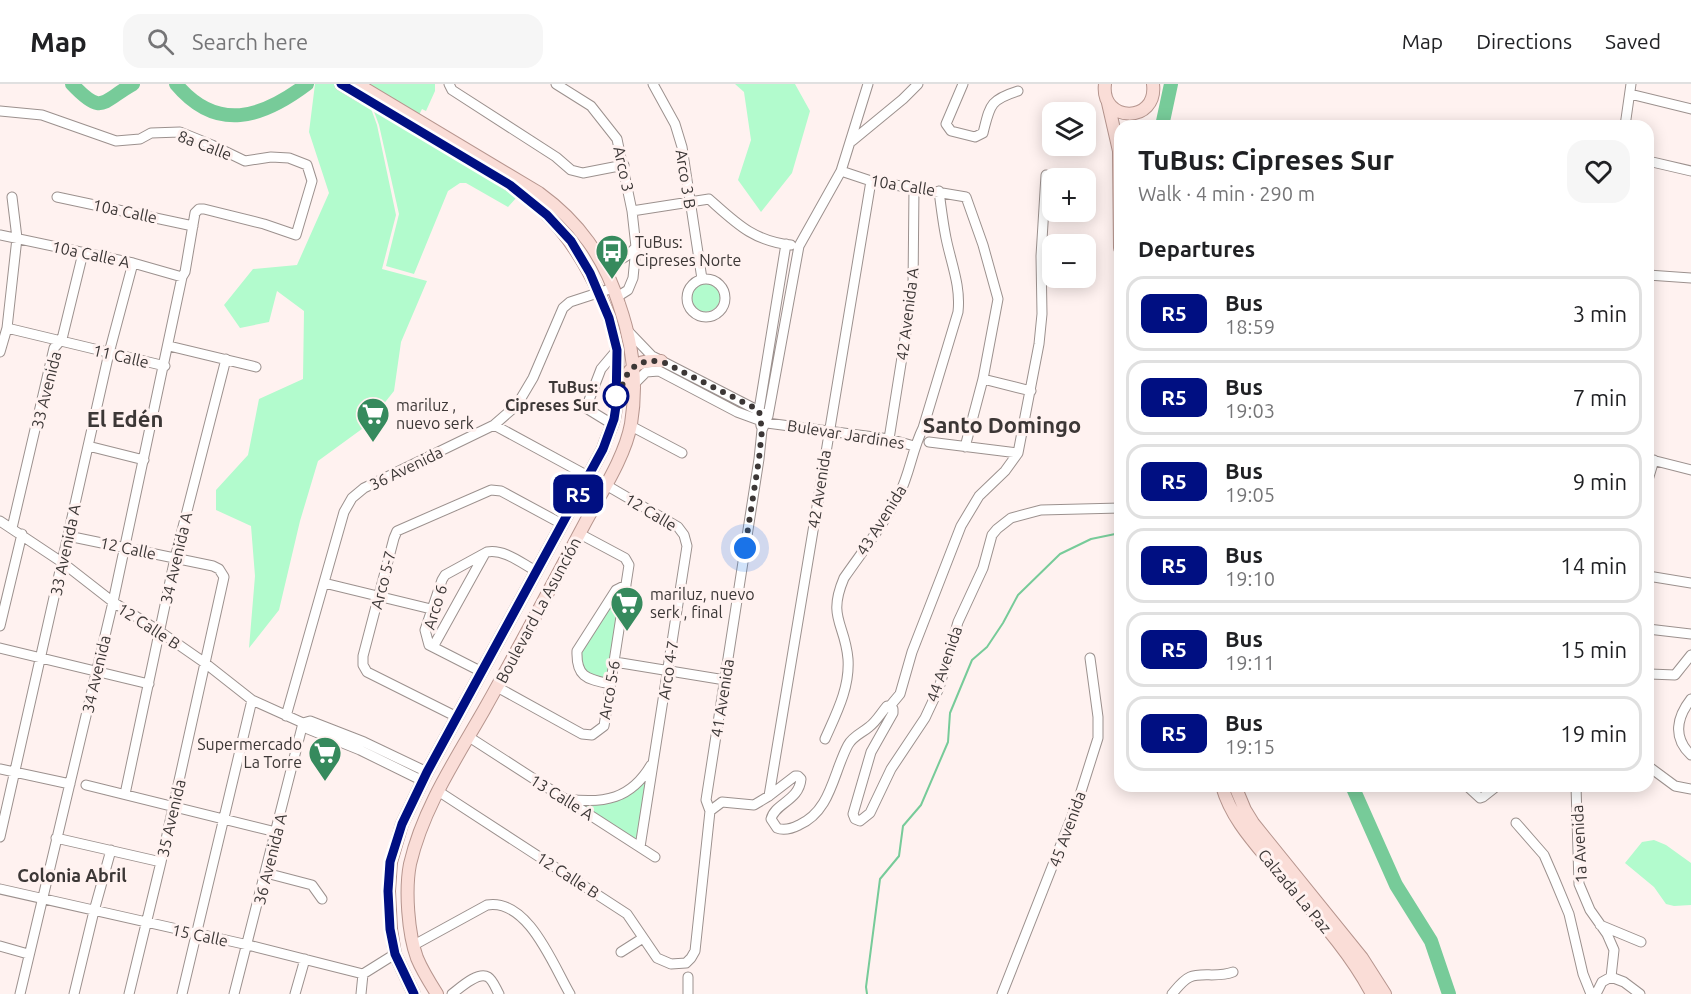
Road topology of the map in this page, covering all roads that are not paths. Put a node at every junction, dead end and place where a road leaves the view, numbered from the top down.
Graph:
1 (341, 84) edge
2 (357, 84) edge
3 (449, 84) edge
4 (556, 84) edge
5 (653, 84) edge
6 (868, 84) edge
7 (918, 84) edge
8 (963, 84) edge
9 (1105, 84) edge
10 (1153, 84) edge
11 (1630, 89) edge
12 (1018, 91) dead end
13 (1108, 103) junction
14 (1691, 109) edge
15 (0, 111) edge
16 (1141, 111) junction
17 (1138, 120) edge
18 (1626, 120) edge
19 (424, 128) junction
20 (1114, 129) edge
21 (851, 141) junction
22 (1654, 162) edge
23 (624, 165) junction
24 (841, 171) junction
25 (1691, 171) edge
26 (871, 181) junction
27 (914, 188) junction
28 (939, 191) junction
29 (12, 197) dead end
30 (57, 197) dead end
31 (690, 201) junction
32 (632, 211) junction
33 (195, 213) joint
34 (1043, 222) edge
35 (193, 226) junction
36 (560, 227) junction
37 (582, 231) junction
38 (0, 235) edge
39 (17, 238) junction
40 (786, 244) junction
41 (800, 246) junction
42 (636, 247) junction
43 (83, 253) junction
44 (599, 258) junction
45 (133, 263) junction
46 (1654, 275) edge
47 (182, 277) junction
48 (1691, 278) edge
49 (702, 279) junction
50 (598, 291) junction
51 (615, 292) junction
52 (7, 328) junction
53 (628, 331) junction
54 (59, 342) junction
55 (169, 346) junction
56 (617, 350) junction
57 (0, 352) edge
58 (109, 353) junction
59 (226, 359) junction
60 (661, 361) junction
61 (165, 366) junction
62 (635, 366) junction
63 (256, 367) dead end
64 (983, 379) junction
65 (635, 383) junction
66 (1031, 391) junction
67 (616, 406) junction
68 (765, 420) junction
69 (612, 424) junction
70 (494, 425) junction
71 (631, 426) junction
72 (829, 430) junction
73 (889, 439) junction
74 (929, 442) dead end
75 (88, 446) junction
76 (914, 446) junction
77 (965, 447) junction
78 (682, 453) dead end
79 (1018, 453) junction
80 (144, 460) junction
81 (1654, 461) edge
82 (1691, 470) edge
83 (588, 476) junction
84 (606, 485) junction
85 (577, 496) junction
86 (595, 506) junction
87 (1114, 508) edge
88 (0, 521) edge
89 (562, 524) junction
90 (12, 528) junction
91 (22, 534) junction
92 (580, 534) junction
93 (68, 536) junction
94 (687, 546) joint
95 (125, 547) junction
96 (484, 554) junction
97 (175, 558) junction
98 (63, 563) junction
99 (221, 571) joint
100 (536, 571) junction
101 (0, 574) edge
102 (1654, 577) edge
103 (12, 578) junction
104 (324, 584) junction
105 (1691, 584) edge
106 (626, 585) junction
107 (379, 596) junction
108 (523, 597) junction
109 (113, 602) junction
110 (541, 606) junction
111 (431, 609) junction
112 (0, 626) edge
113 (1654, 630) edge
114 (159, 631) junction
115 (1691, 634) edge
116 (433, 647) junction
117 (0, 648) edge
118 (1691, 656) edge
119 (41, 658) junction
120 (1090, 658) dead end
121 (615, 662) junction
122 (205, 663) junction
123 (669, 670) junction
124 (96, 671) junction
125 (482, 672) junction
126 (1654, 674) edge
127 (725, 680) junction
128 (149, 684) junction
129 (610, 684) junction
130 (496, 687) junction
131 (470, 694) junction
132 (1691, 699) edge
133 (252, 700) junction
134 (487, 704) junction
135 (890, 706) junction
136 (286, 716) junction
137 (457, 717) junction
138 (303, 723) junction
139 (469, 737) junction
140 (825, 739) dead end
141 (1691, 755) edge
142 (654, 759) junction
143 (452, 766) junction
144 (0, 769) edge
145 (1654, 770) edge
146 (15, 772) junction
147 (425, 777) junction
148 (70, 784) junction
149 (86, 784) dead end
150 (1691, 789) edge
151 (438, 791) junction
152 (1224, 792) edge
153 (1238, 792) edge
154 (1474, 792) edge
155 (1489, 792) edge
156 (1576, 792) edge
157 (125, 794) junction
158 (769, 796) junction
159 (565, 799) junction
160 (174, 806) junction
161 (710, 811) junction
162 (224, 819) junction
163 (1516, 823) dead end
164 (276, 832) junction
165 (0, 837) edge
166 (56, 838) junction
167 (640, 847) junction
168 (111, 850) junction
169 (655, 857) dead end
170 (161, 862) junction
171 (266, 873) junction
172 (0, 889) edge
173 (42, 898) junction
174 (322, 899) dead end
175 (94, 911) junction
176 (145, 923) junction
177 (1600, 925) junction
178 (196, 933) junction
179 (643, 938) junction
180 (1641, 942) dead end
181 (248, 945) junction
182 (414, 945) junction
183 (0, 946) edge
184 (621, 952) dead end
185 (28, 954) junction
186 (395, 954) junction
187 (304, 959) junction
188 (686, 963) joint
189 (421, 965) junction
190 (1233, 972) dead end
191 (363, 974) junction
192 (405, 975) junction
193 (1611, 976) junction
194 (688, 977) dead end
195 (20, 994) edge
196 (74, 994) edge
197 (129, 994) edge
198 (182, 994) edge
199 (234, 994) edge
200 (296, 994) edge
201 (361, 994) edge
202 (414, 994) edge
203 (437, 994) edge
204 (452, 994) edge
205 (499, 994) edge
206 (570, 994) edge
207 (688, 994) edge
208 (1002, 994) edge
209 (1172, 994) edge
210 (1372, 994) edge
211 (1385, 994) edge
212 (1591, 994) edge
213 (1596, 994) edge
214 (1640, 994) edge

1 - 19 main road
2 - 19 main road
3 - 23 street
4 - 23 street, Arco 3
5 - 31 street, Arco 3 B
6 - 21 street
7 - 21 street
8 - 12 street
9 - 13 main road
10 - 16 main road
11 - 14 street
11 - 18 street
13 - 16 main road
13 - 20 main road
15 - 33 street, 8a Calle
16 - 17 main road
19 - 36 main road, Boulevard La Asunción
19 - 37 main road, Boulevard La Asunción
21 - 24 street
22 - 25 street
23 - 32 street, Arco 3
24 - 26 street, 10a Calle
24 - 41 street, 41 Avenida
26 - 27 street, 10a Calle
26 - 72 street, 42 Avenida
27 - 28 street, 10a Calle
27 - 73 street, 42 Avenida A
28 - 64 street, 10a Calle
28 - 76 street, 43 Avenida
29 - 39 street
30 - 35 street, 10a Calle
31 - 32 street
31 - 40 street
31 - 49 street, Arco 3 B
32 - 42 street, Arco 3
33 - 35 street, 34 Avenida
34 - 66 street, 44 Avenida
35 - 47 street, 34 Avenida
36 - 37 main road
36 - 50 main road, Boulevard La Asunción
37 - 44 main road, Boulevard La Asunción
38 - 39 street, 10a Calle A
39 - 43 street, 10a Calle A
39 - 52 street
40 - 41 street
40 - 68 street, 41 Avenida
41 - 68 street, 41 Avenida
42 - 44 street
42 - 51 street, Arco 3
43 - 45 street, 10a Calle A
43 - 54 street, 33 Avenida
44 - 51 main road, Boulevard La Asunción
45 - 47 street, 10a Calle A
45 - 58 street, 33 Avenida A
46 - 48 street
47 - 55 street, 34 Avenida
49 - 49 street
50 - 51 street
50 - 56 main road, Boulevard La Asunción
50 - 70 street, 36 Avenida
51 - 53 main road, Boulevard La Asunción
52 - 54 street, 11 Calle
52 - 57 street
53 - 60 street
53 - 62 main road, Boulevard La Asunción
54 - 58 street, 11 Calle
54 - 90 street, 33 Avenida
55 - 59 street, 11 Calle
55 - 61 street, 34 Avenida
56 - 67 main road, Boulevard La Asunción
56 - 69 street
58 - 61 street, 11 Calle
58 - 75 street, 33 Avenida A
59 - 63 street, 11 Calle
59 - 97 street, 34 Avenida A
60 - 62 main road
60 - 68 street
61 - 80 street, 34 Avenida
62 - 65 main road, Boulevard La Asunción
62 - 67 main road
64 - 66 street
64 - 77 street
65 - 68 street
65 - 71 main road, Boulevard La Asunción
66 - 79 street, 44 Avenida
67 - 69 main road, Boulevard La Asunción
68 - 72 street, Bulevar Jardines
68 - 127 street, 41 Avenida
69 - 83 main road, Boulevard La Asunción
70 - 83 street
70 - 104 street, 36 Avenida
71 - 78 street
71 - 84 main road, Boulevard La Asunción
72 - 73 street, Bulevar Jardines
72 - 158 street, 42 Avenida
73 - 76 street, Bulevar Jardines
74 - 77 street, Bulevar Jardines
75 - 80 street
75 - 93 street, 33 Avenida A
76 - 140 street, 43 Avenida
77 - 79 street, Bulevar Jardines
79 - 135 street, 44 Avenida
80 - 95 street, 34 Avenida
81 - 82 street
83 - 85 main road, Boulevard La Asunción
84 - 86 main road, Boulevard La Asunción
84 - 94 street, 12 Calle
85 - 86 main road
85 - 89 main road, Boulevard La Asunción
86 - 92 main road, Boulevard La Asunción
87 - 135 street, 44 Avenida
88 - 90 street, 12 Calle B
89 - 100 main road, Boulevard La Asunción
89 - 107 street, Arco 5-7
90 - 91 street, 12 Calle B
91 - 98 street, 12 Calle B
91 - 103 street
92 - 106 street, Arco 5-6
92 - 110 main road, Boulevard La Asunción
93 - 95 street, 12 Calle
93 - 98 street, 33 Avenida A
94 - 123 street, Arco 4-7
95 - 97 street, 12 Calle
95 - 109 street, 34 Avenida
96 - 100 street
96 - 111 street, Arco 6
96 - 116 street
97 - 99 street, 12 Calle
97 - 114 street, 34 Avenida A
98 - 109 street, 12 Calle B
98 - 119 street, 33 Avenida A
99 - 122 street, 35 Avenida
100 - 108 main road, Boulevard La Asunción
101 - 103 street
102 - 105 street
103 - 112 street
104 - 107 street
104 - 136 street, 36 Avenida
106 - 121 street, Arco 5-6
106 - 129 street
107 - 111 street
107 - 137 street, Arco 5-7
108 - 110 main road
108 - 125 main road, Boulevard La Asunción
109 - 114 street, 12 Calle B
109 - 124 street, 34 Avenida
110 - 130 main road, Boulevard La Asunción
111 - 116 street, Arco 6
113 - 115 street
114 - 122 street, 12 Calle B
114 - 128 street, 34 Avenida A
116 - 125 street, Arco 6
117 - 119 street
118 - 126 street
119 - 124 street
119 - 146 street, 33 Avenida A
120 - 208 street, 45 Avenida
121 - 123 street
121 - 129 street, Arco 5-6
122 - 133 street, 12 Calle B
122 - 160 street, 35 Avenida
123 - 127 street
123 - 142 street, Arco 4-7
124 - 128 street
124 - 148 street, 34 Avenida
125 - 131 main road, Boulevard La Asunción
127 - 161 street, 41 Avenida
128 - 157 street, 34 Avenida A
129 - 130 street, Arco 5-6
130 - 134 main road, Boulevard La Asunción
131 - 134 main road
131 - 137 main road, Boulevard La Asunción
132 - 141 street
133 - 136 street, 12 Calle B
133 - 162 street
134 - 139 main road, Boulevard La Asunción
135 - 158 street, 44 Avenida
136 - 138 street, 12 Calle B
137 - 147 main road, Boulevard La Asunción
138 - 147 street, 12 Calle B
138 - 164 street, 36 Avenida A
139 - 143 main road, Boulevard La Asunción
139 - 159 street, 13 Calle A
142 - 159 street, Arco 4-7
142 - 167 street, Arco 4-7
143 - 147 main road
143 - 151 main road, Boulevard La Asunción
144 - 146 street
145 - 150 street
146 - 148 street
146 - 165 street, 33 Avenida A
147 - 186 main road, Boulevard La Asunción
148 - 166 street, 34 Avenida
149 - 157 street
151 - 179 street, 12 Calle B
151 - 182 main road, Boulevard La Asunción
152 - 210 main road, Calzada La Paz
153 - 211 main road, Calzada La Paz
154 - 155 street
156 - 177 street, 1a Avenida
157 - 160 street
158 - 161 street
159 - 167 street, 13 Calle A
160 - 162 street
160 - 170 street, 35 Avenida
161 - 188 street, 41 Avenida
162 - 164 street
162 - 178 street
163 - 212 street
164 - 171 street, 36 Avenida A
166 - 168 street
166 - 173 street, 34 Avenida
167 - 169 street, 13 Calle A
168 - 170 street
168 - 175 street
170 - 176 street, 35 Avenida
171 - 174 street
171 - 181 street, 36 Avenida A
172 - 173 street, 15 Calle
173 - 175 street, 15 Calle
173 - 185 street, 34 Avenida
175 - 176 street, 15 Calle
175 - 196 street
176 - 178 street, 15 Calle
176 - 197 street, 35 Avenida
177 - 180 street
177 - 193 street, 1a Avenida
178 - 181 street, 15 Calle
178 - 198 street
179 - 184 street
179 - 188 street, 12 Calle B
181 - 187 street, 15 Calle
181 - 199 street, 36 Avenida A
182 - 189 main road, Boulevard La Asunción
182 - 206 street
183 - 185 street
185 - 195 street, 34 Avenida
186 - 191 street
186 - 192 main road, Boulevard La Asunción
187 - 191 street, 15 Calle
187 - 200 street
189 - 192 main road
189 - 203 main road, Boulevard La Asunción
190 - 209 street
191 - 201 street
192 - 202 main road, Boulevard La Asunción
193 - 213 street
193 - 214 street
194 - 207 street
204 - 205 street

